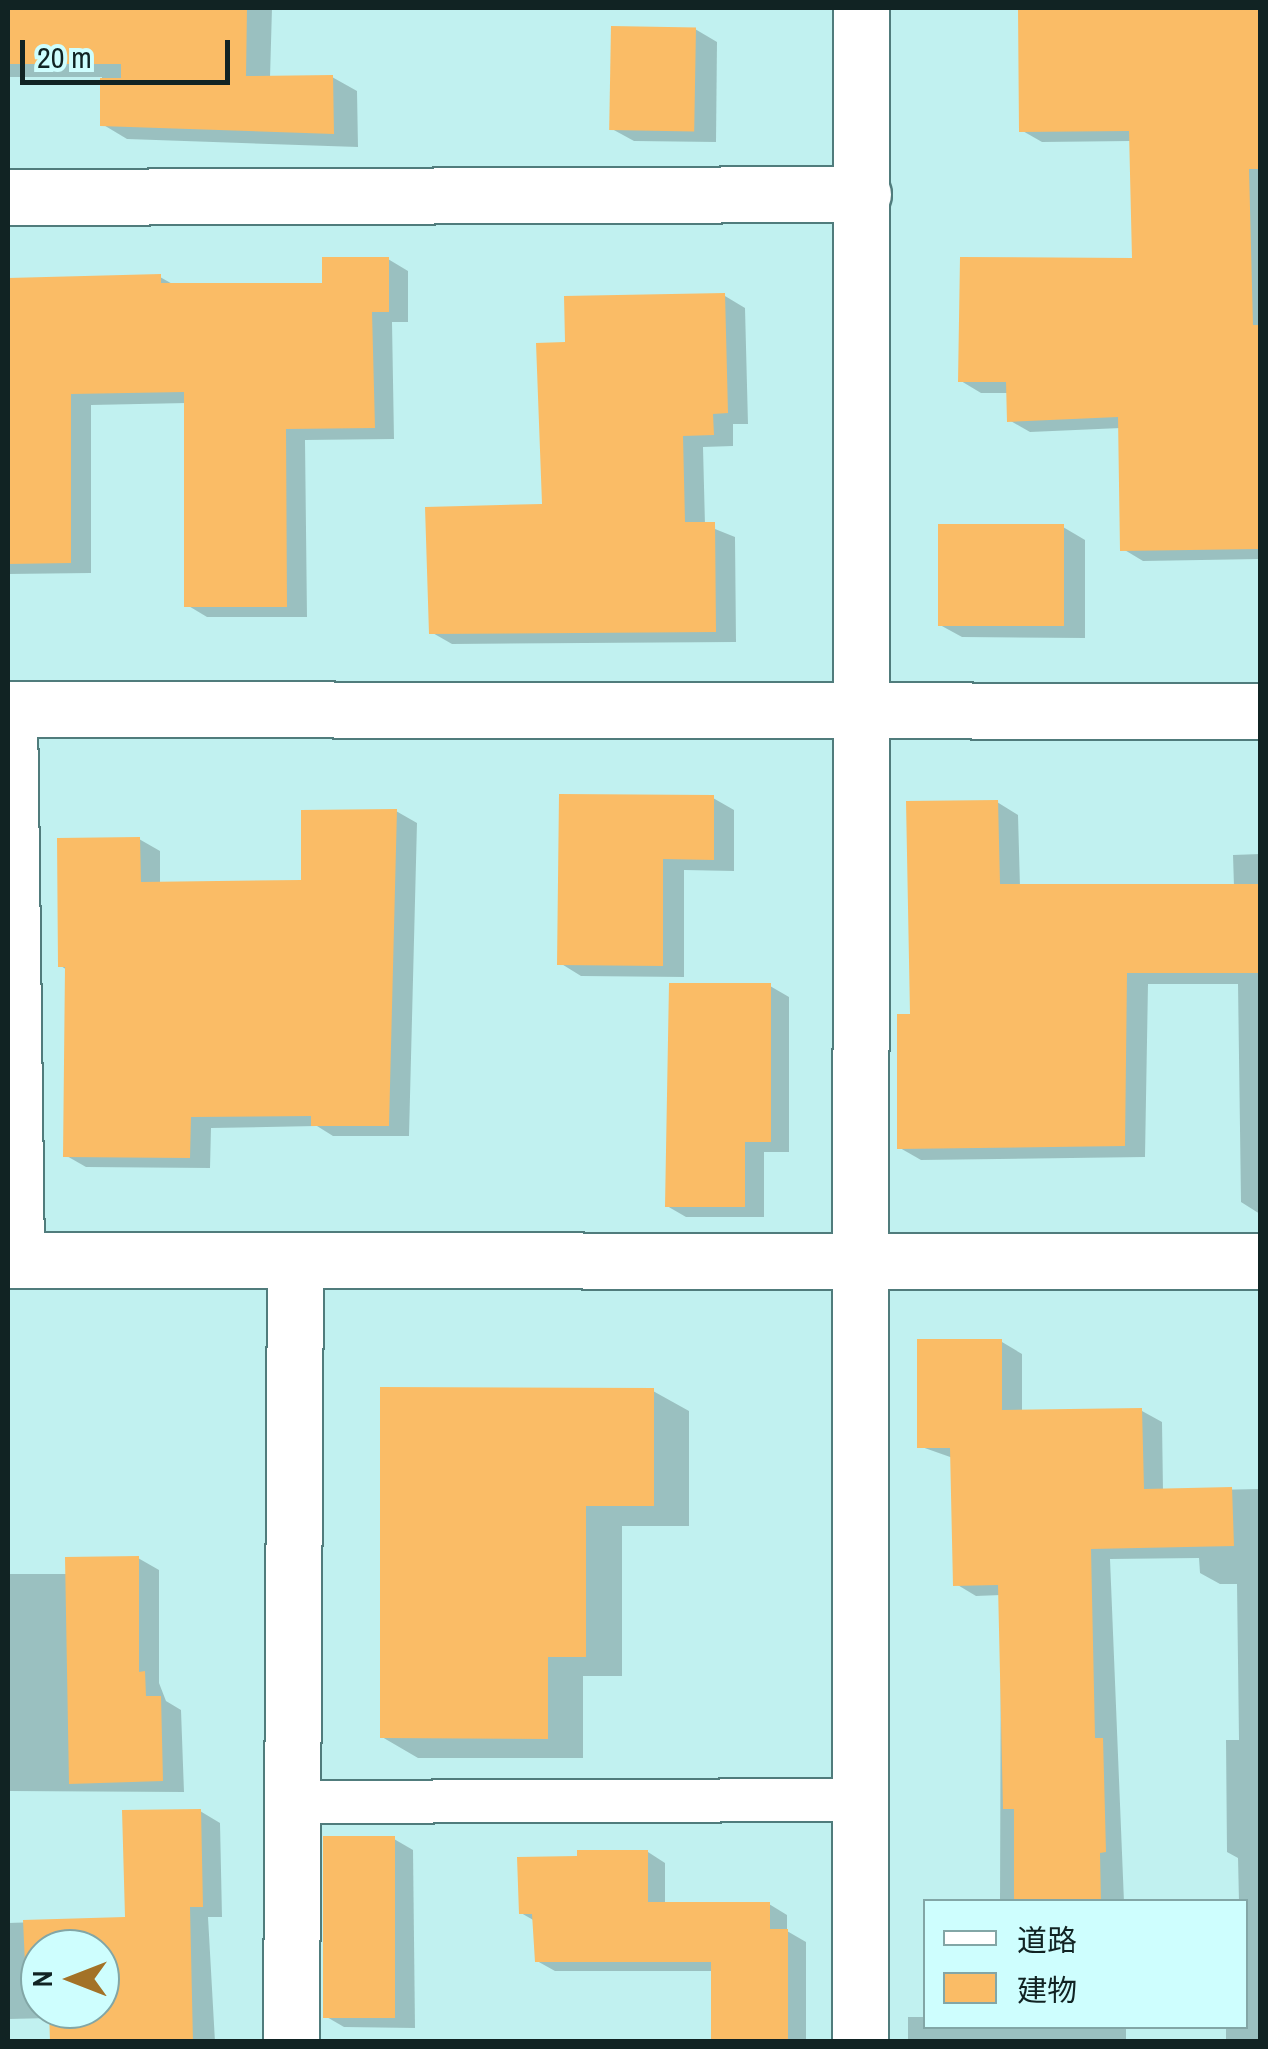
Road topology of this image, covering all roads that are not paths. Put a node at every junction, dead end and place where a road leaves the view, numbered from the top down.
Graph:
1 (861, 8) edge
2 (863, 194) junction
3 (8, 197) edge
4 (12, 709) edge
5 (861, 711) junction
6 (1260, 711) edge
7 (856, 1259) junction
8 (15, 1260) edge
9 (1260, 1261) edge
10 (296, 1263) junction
11 (858, 1800) junction
12 (293, 1802) junction
13 (292, 2042) edge
14 (860, 2042) edge

1 - 2 street
2 - 3 street
2 - 5 street
4 - 5 street
4 - 8 lane
5 - 6 street
5 - 7 street
7 - 9 street
7 - 10 street
7 - 11 street
8 - 10 street
10 - 12 street
11 - 12 lane
11 - 14 street
12 - 13 street

